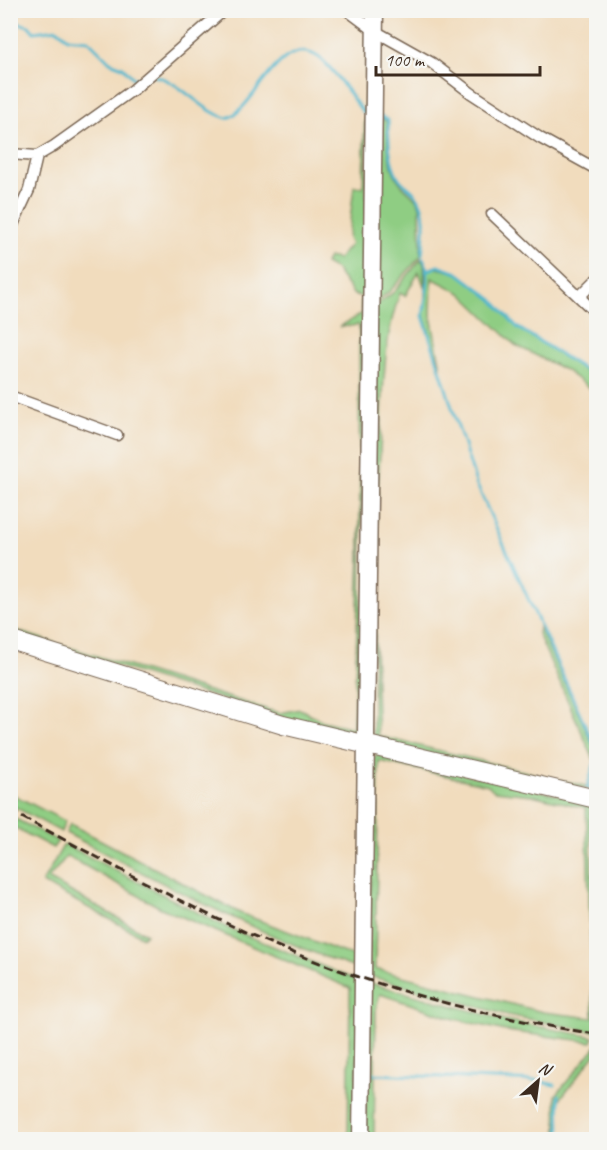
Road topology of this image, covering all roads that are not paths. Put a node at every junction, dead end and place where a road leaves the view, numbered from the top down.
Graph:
1 (224, 10) edge
2 (346, 10) edge
3 (375, 10) edge
4 (375, 31) junction
5 (10, 154) edge
6 (37, 156) junction
7 (597, 169) edge
8 (492, 214) dead end
9 (10, 231) edge
10 (597, 280) edge
11 (580, 296) junction
12 (597, 313) edge
13 (10, 396) edge
14 (117, 435) dead end
15 (10, 640) edge
16 (367, 744) junction
17 (597, 799) edge
18 (362, 1140) edge

1 - 6 street
2 - 4 street
3 - 4 main road
4 - 7 street
4 - 16 main road
5 - 6 street
6 - 9 street
8 - 11 street
10 - 11 street
11 - 12 street
13 - 14 street
15 - 16 main road
16 - 17 main road
16 - 18 main road

